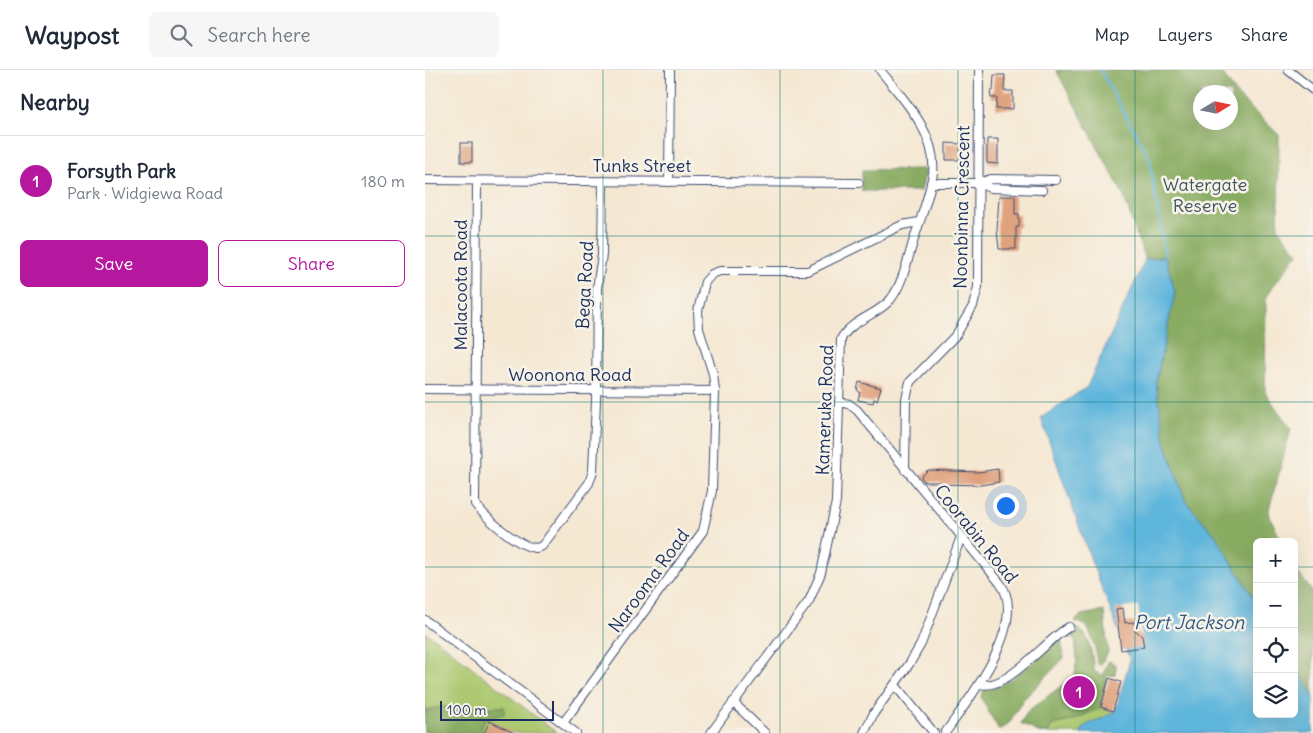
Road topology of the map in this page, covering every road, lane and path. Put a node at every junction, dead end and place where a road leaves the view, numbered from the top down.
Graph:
1 (670, 70) edge
2 (880, 70) edge
3 (979, 70) edge
4 (1288, 70) edge
5 (1313, 90) edge
6 (425, 180) edge
7 (477, 180) junction
8 (1056, 180) dead end
9 (603, 181) junction
10 (669, 182) junction
11 (859, 183) dead end
12 (931, 183) junction
13 (978, 183) junction
14 (1042, 190) dead end
15 (919, 222) junction
16 (425, 389) edge
17 (475, 390) junction
18 (596, 390) junction
19 (715, 391) junction
20 (839, 402) junction
21 (905, 470) junction
22 (961, 537) junction
23 (425, 620) edge
24 (1069, 627) dead end
25 (895, 684) junction
26 (980, 684) junction
27 (733, 702) junction
28 (563, 723) junction
29 (576, 733) edge
30 (711, 733) edge
31 (765, 733) edge
32 (864, 733) edge
33 (934, 733) edge
34 (945, 733) edge

1 - 10 street
2 - 12 street, Kameruka Road
3 - 13 street, Noonbinna Crescent
4 - 5 street
6 - 7 street, Tunks Street
7 - 9 street, Tunks Street
7 - 17 street, Malacoota Road
8 - 13 street
9 - 10 street, Tunks Street
9 - 18 street, Bega Road
10 - 11 street, Tunks Street
12 - 13 street
12 - 15 street, Kameruka Road
13 - 14 street
13 - 21 street, Noonbinna Crescent
15 - 19 street, Narooma Road
15 - 20 street, Kameruka Road
16 - 17 street, Woonona Road
17 - 18 street, Woonona Road
17 - 18 street, Malacoota Road
18 - 19 street, Woonona Road
19 - 28 street, Narooma Road
20 - 21 street, Coorabin Road
20 - 27 street, Kameruka Road
21 - 22 street, Coorabin Road
22 - 25 street
22 - 26 street, Coorabin Road
23 - 28 street
24 - 26 street
25 - 32 street
25 - 33 street
26 - 34 street, Coorabin Road
27 - 30 street, Kameruka Road
27 - 31 street
28 - 29 street

